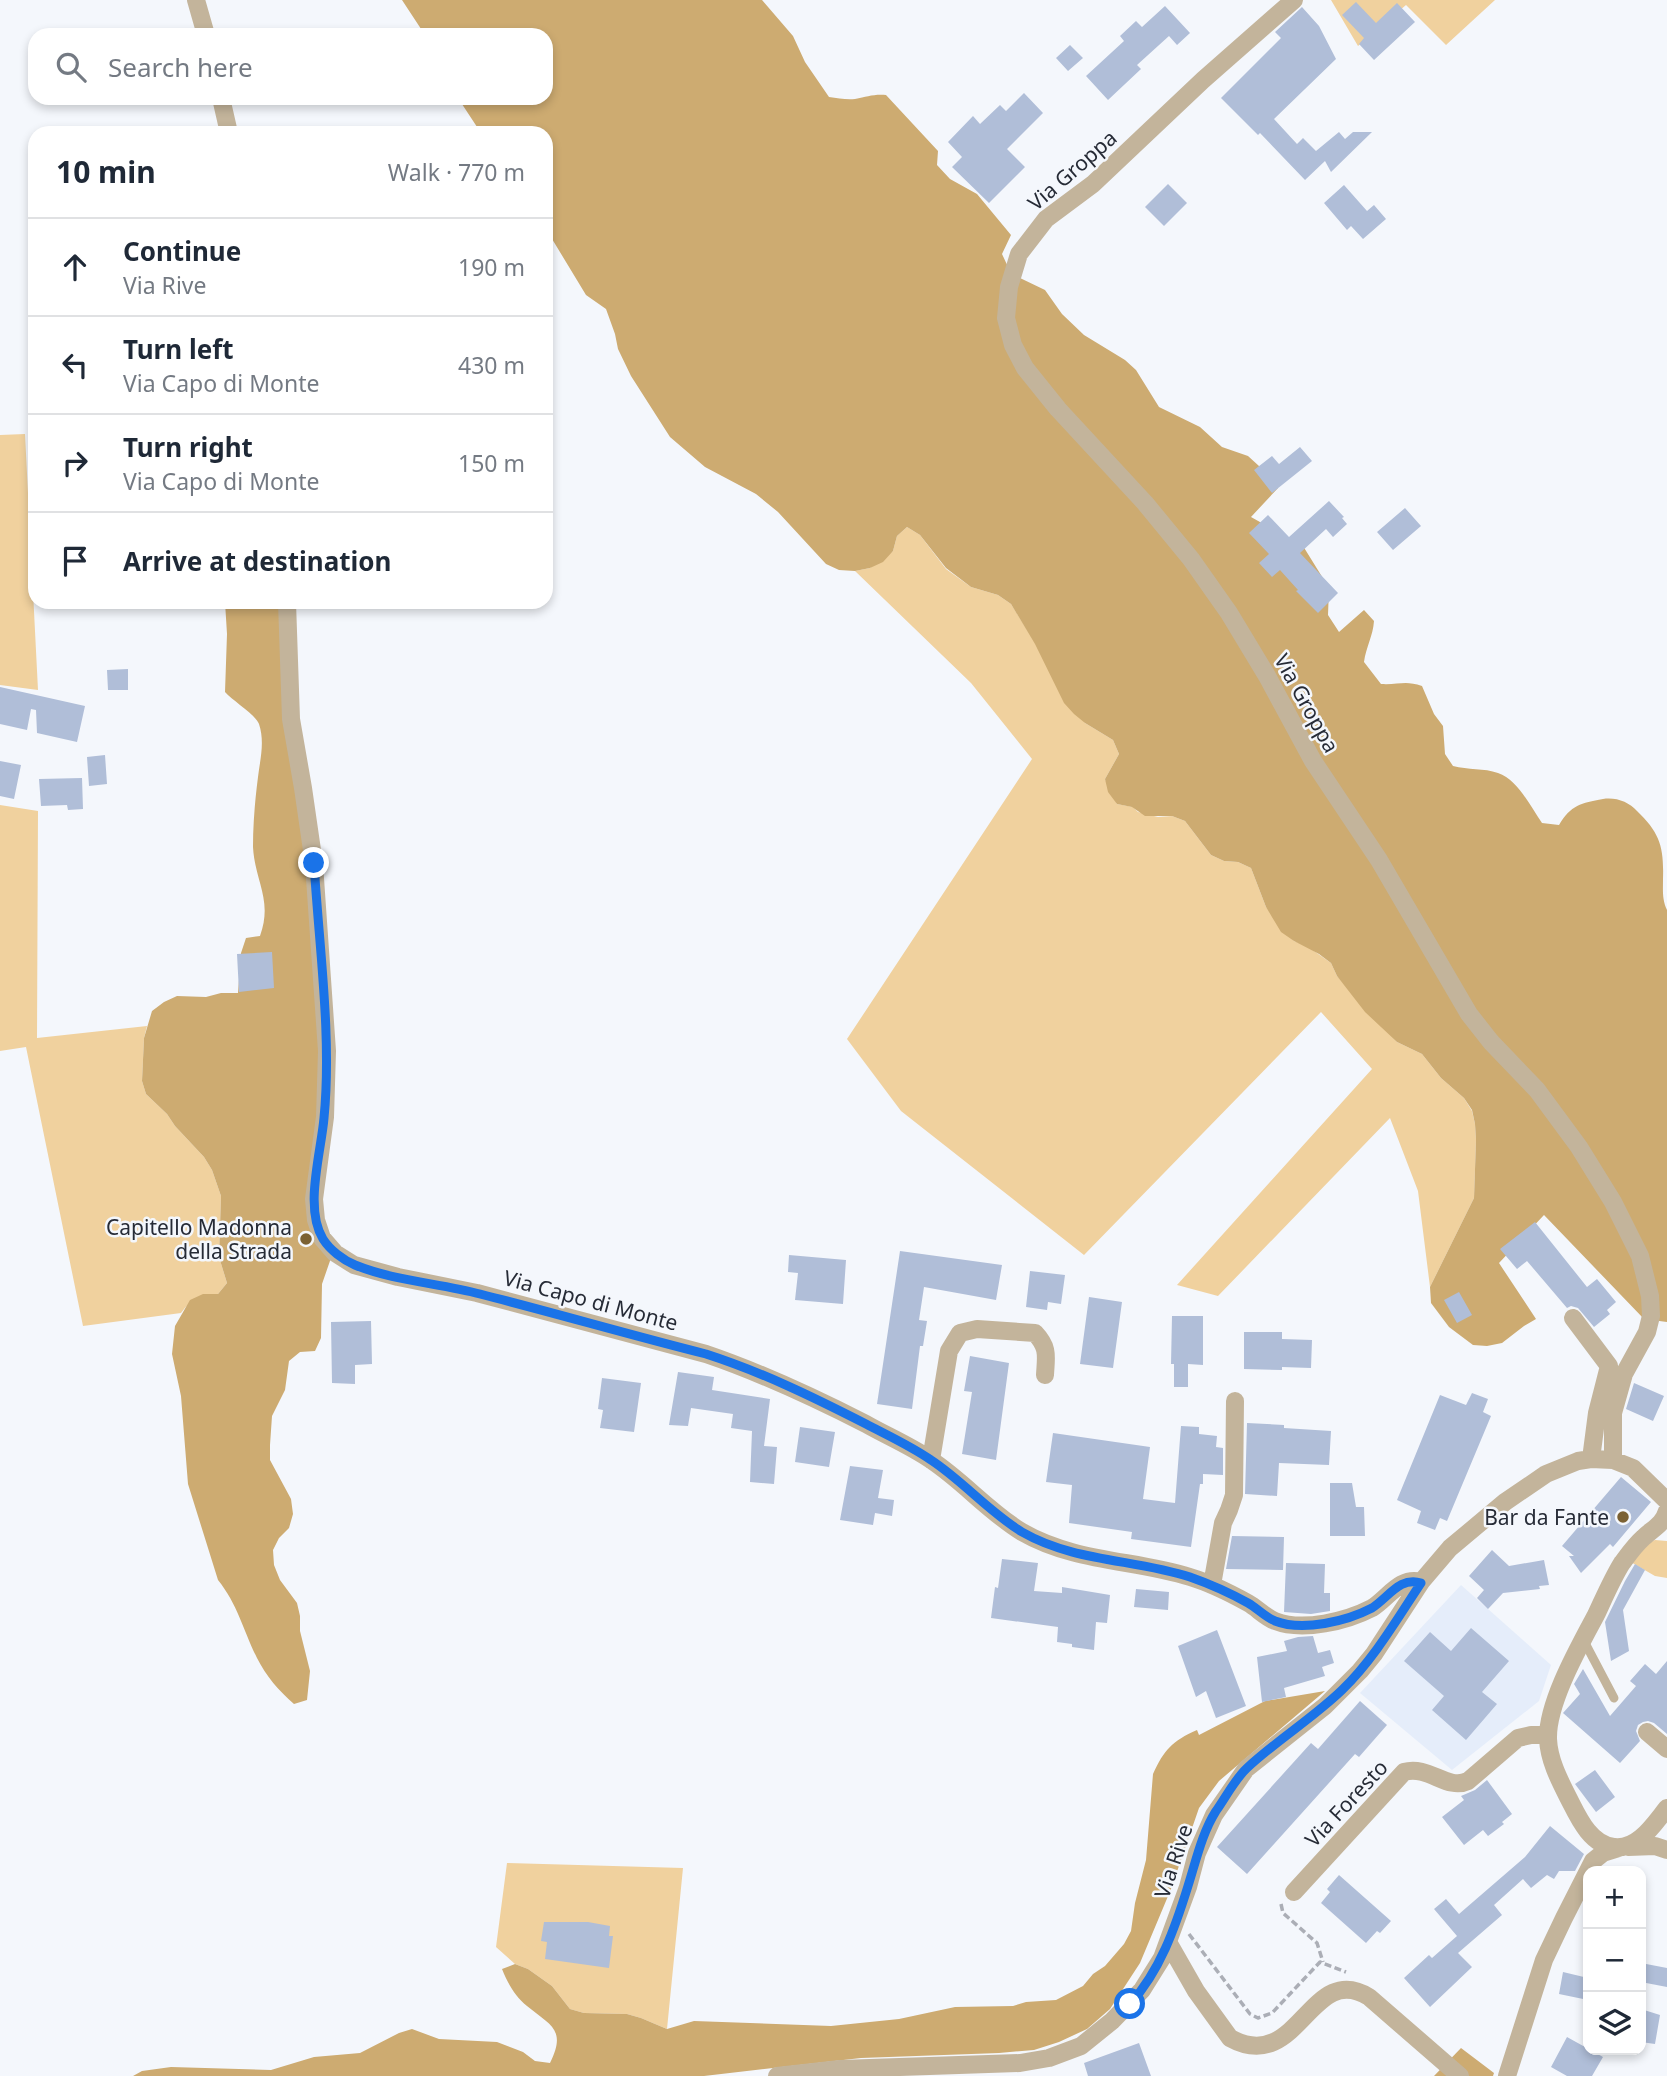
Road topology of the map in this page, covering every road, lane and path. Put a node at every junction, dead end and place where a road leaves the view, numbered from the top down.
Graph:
1 (196, 0) edge
2 (1294, 0) edge
3 (204, 28) edge
4 (223, 105) edge
5 (227, 126) edge
6 (287, 609) edge
7 (1573, 1318) dead end
8 (1045, 1375) dead end
9 (1235, 1401) dead end
10 (1591, 1459) junction
11 (931, 1460) junction
12 (1613, 1460) junction
13 (1666, 1504) edge
14 (1667, 1534) edge
15 (1644, 1538) junction
16 (1421, 1583) junction
17 (1212, 1585) junction
18 (1583, 1639) junction
19 (1614, 1698) dead end
20 (1647, 1732) dead end
21 (1548, 1735) junction
22 (1667, 1749) edge
23 (1667, 1810) edge
24 (1586, 1829) junction
25 (1667, 1835) edge
26 (1621, 1847) junction
27 (1667, 1850) edge
28 (1593, 1861) junction
29 (1294, 1892) joint
30 (1168, 1942) junction
31 (1323, 1962) dead end
32 (777, 2076) edge
33 (1460, 2076) edge
34 (1507, 2076) edge

1 - 3 street
2 - 12 street, Via Groppa
4 - 5 street
6 - 11 street, Via Capo di Monte
7 - 10 street
8 - 11 street
9 - 17 street
10 - 12 street, Via Rive
10 - 16 street, Via Rive
11 - 17 street, Via Capo di Monte
12 - 13 street
13 - 15 street
14 - 15 street
15 - 18 street
16 - 17 street, Via Capo di Monte
16 - 30 street, Via Rive
18 - 19 lane
18 - 21 street
20 - 22 street
21 - 24 street
21 - 29 street, Via Foresto
23 - 25 street
23 - 26 street
24 - 26 street
24 - 28 street
26 - 27 street
26 - 28 street
28 - 34 street
29 - 31 path
30 - 32 street, Via Rive
30 - 33 street

